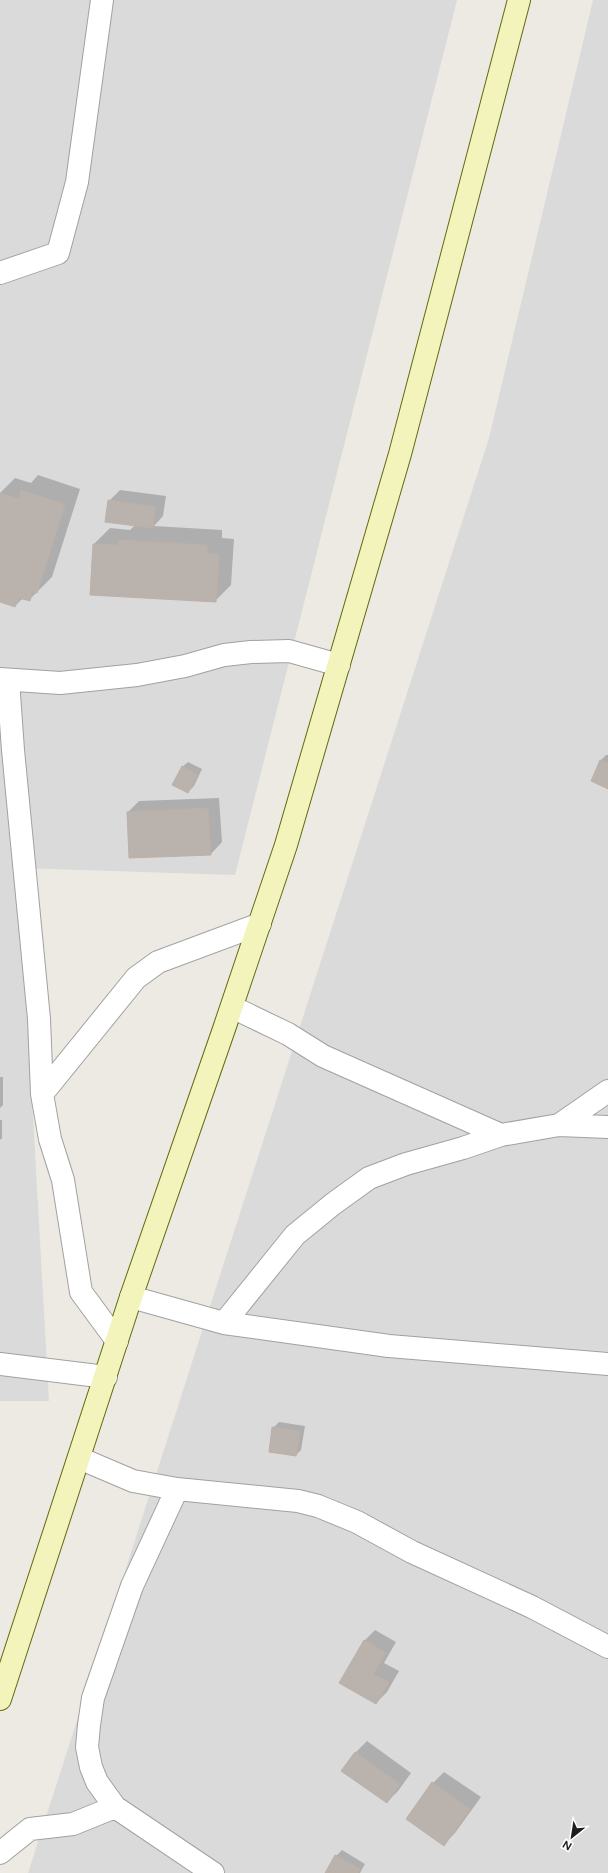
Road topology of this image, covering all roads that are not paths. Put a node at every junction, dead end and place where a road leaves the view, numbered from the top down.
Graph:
1 (102, 0) edge
2 (519, 0) edge
3 (0, 273) edge
4 (339, 665) junction
5 (4, 680) edge
6 (260, 924) junction
7 (232, 1007) junction
8 (608, 1091) edge
9 (42, 1094) junction
10 (559, 1125) junction
11 (608, 1128) edge
12 (501, 1135) junction
13 (131, 1297) junction
14 (224, 1323) junction
15 (117, 1341) junction
16 (0, 1364) edge
17 (608, 1364) edge
18 (106, 1377) junction
19 (79, 1458) junction
20 (177, 1489) junction
21 (608, 1647) edge
22 (0, 1699) edge
23 (115, 1807) junction
24 (0, 1853) edge
25 (213, 1873) edge

1 - 3 street
2 - 4 street
4 - 5 street
4 - 6 street
5 - 9 street
6 - 7 street
6 - 9 street
7 - 12 street
7 - 13 street
8 - 10 street
9 - 15 street
10 - 11 street
10 - 12 street
12 - 14 street
13 - 14 street
13 - 15 street
14 - 17 street
15 - 18 street
16 - 18 street
18 - 19 street
19 - 20 street
19 - 22 street
20 - 21 street
20 - 23 street
23 - 24 street
23 - 25 street

